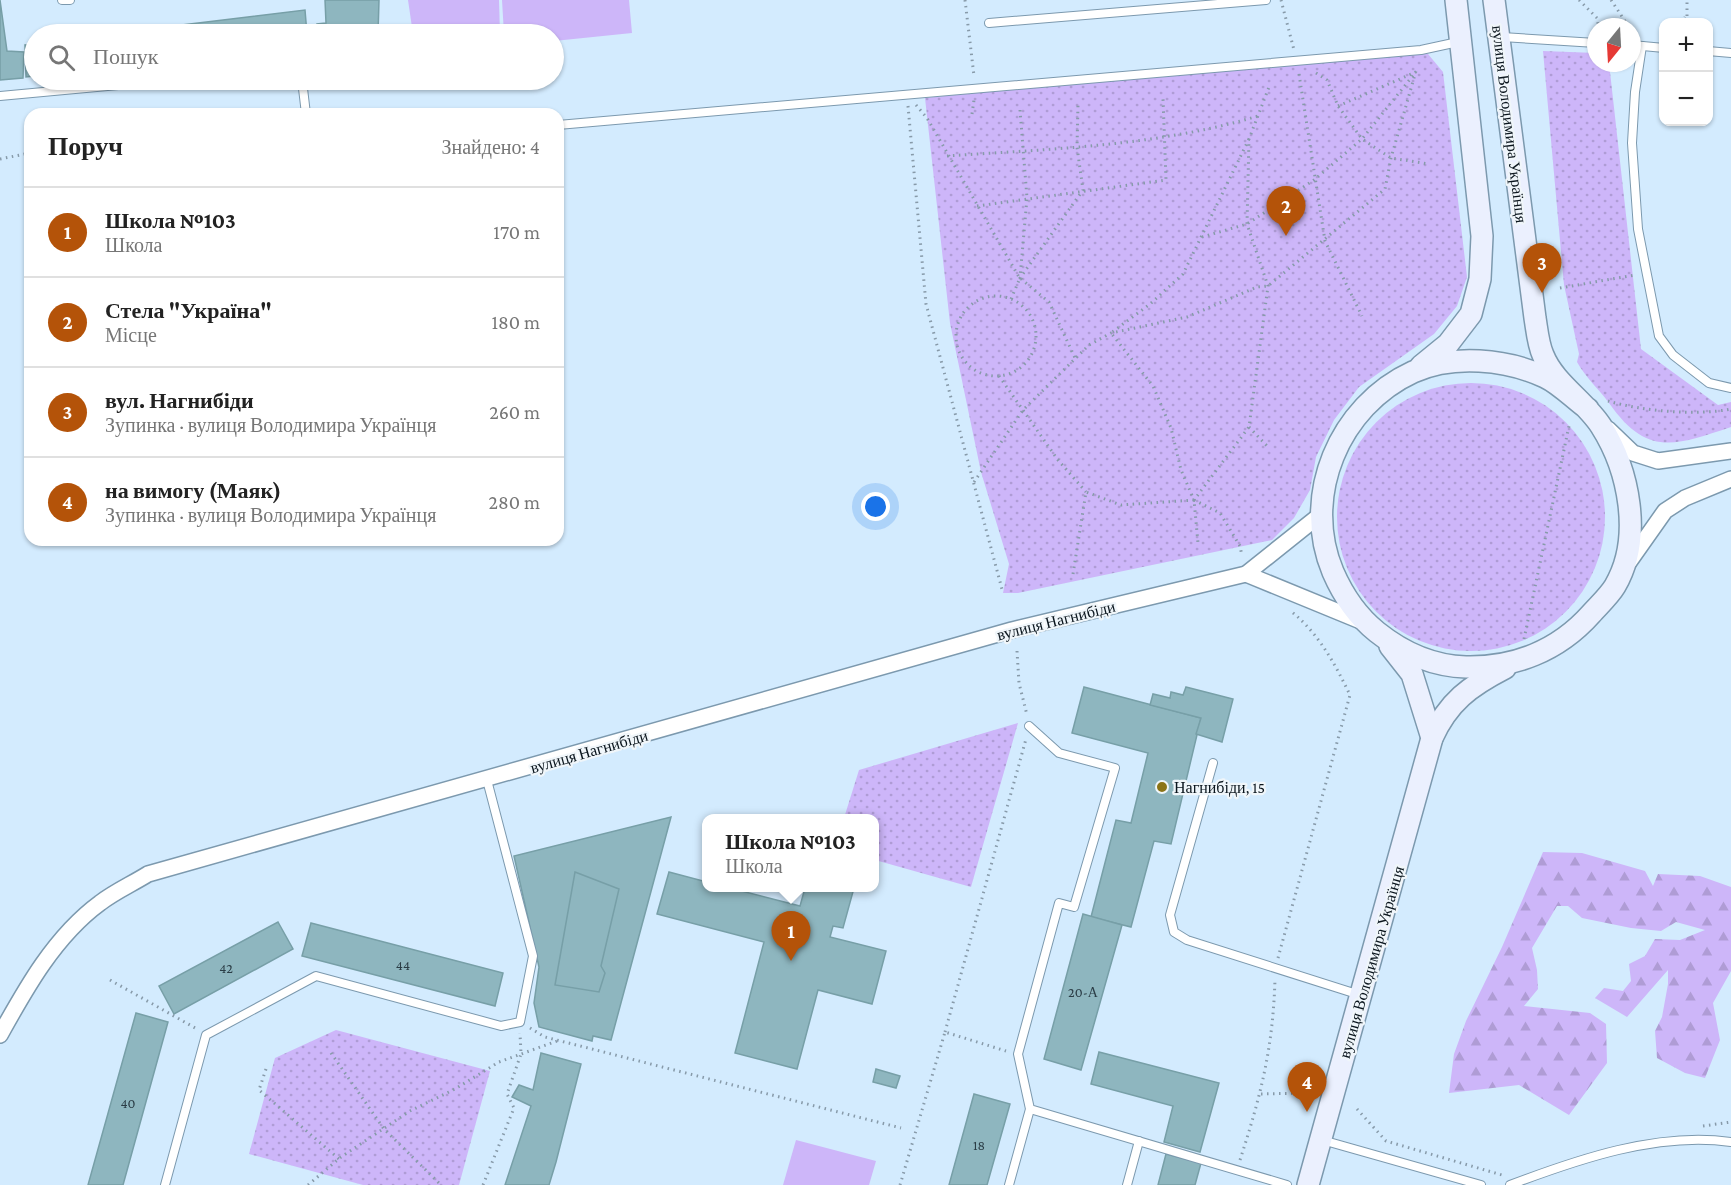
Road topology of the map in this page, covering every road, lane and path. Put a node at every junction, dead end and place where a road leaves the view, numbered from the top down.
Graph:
1 (62, 0) edge
2 (70, 0) edge
3 (965, 0) edge
4 (1266, 0) edge
5 (1281, 0) edge
6 (1456, 0) edge
7 (1494, 0) edge
8 (1579, 0) edge
9 (1611, 0) edge
10 (1687, 0) edge
11 (1685, 17) edge
12 (1597, 18) edge
13 (1623, 18) edge
14 (989, 23) dead end
15 (1498, 37) junction
16 (1460, 41) junction
17 (1587, 42) edge
18 (1642, 46) joint
19 (1659, 48) edge
20 (1713, 51) edge
21 (1731, 53) edge
22 (1296, 60) junction
23 (1416, 72) junction
24 (1269, 87) dead end
25 (976, 88) junction
26 (64, 90) edge
27 (303, 90) edge
28 (907, 95) junction
29 (0, 96) edge
30 (1163, 98) dead end
31 (1078, 105) dead end
32 (1338, 106) junction
33 (305, 108) edge
34 (1020, 110) dead end
35 (972, 114) dead end
36 (1258, 116) junction
37 (927, 118) dead end
38 (564, 124) edge
39 (1164, 136) junction
40 (1249, 139) junction
41 (1362, 139) junction
42 (1077, 147) junction
43 (1023, 151) junction
44 (24, 154) edge
45 (947, 156) junction
46 (1391, 158) junction
47 (0, 159) edge
48 (1429, 164) dead end
49 (1314, 180) junction
50 (1083, 190) junction
51 (1027, 198) junction
52 (977, 206) junction
53 (1247, 224) junction
54 (1202, 237) junction
55 (1325, 241) junction
56 (1645, 273) junction
57 (1020, 278) junction
58 (1268, 286) junction
59 (1560, 288) dead end
60 (1011, 299) junction
61 (1362, 316) dead end
62 (1111, 333) junction
63 (1076, 360) junction
64 (1415, 371) junction
65 (999, 376) junction
66 (1731, 388) edge
67 (1608, 401) dead end
68 (1588, 409) junction
69 (1731, 409) edge
70 (1023, 410) junction
71 (1569, 426) dead end
72 (1249, 427) junction
73 (1268, 447) dead end
74 (1731, 451) edge
75 (1731, 479) edge
76 (974, 482) junction
77 (1086, 492) junction
78 (1194, 500) junction
79 (1320, 515) junction
80 (1198, 543) dead end
81 (1622, 572) junction
82 (1073, 574) dead end
83 (1246, 574) junction
84 (1003, 593) dead end
85 (1291, 611) dead end
86 (1366, 623) junction
87 (1523, 641) dead end
88 (1017, 651) dead end
89 (1516, 662) junction
90 (1029, 726) junction
91 (1432, 738) junction
92 (1212, 763) dead end
93 (487, 780) junction
94 (1276, 968) junction
95 (110, 980) dead end
96 (1362, 996) junction
97 (519, 1022) junction
98 (945, 1032) junction
99 (0, 1035) edge
100 (206, 1035) junction
101 (558, 1040) junction
102 (331, 1053) dead end
103 (521, 1054) junction
104 (1018, 1054) junction
105 (266, 1069) dead end
106 (1308, 1093) dead end
107 (1261, 1094) junction
108 (1030, 1109) junction
109 (1358, 1109) dead end
110 (1731, 1122) edge
111 (1701, 1126) dead end
112 (901, 1128) dead end
113 (384, 1129) junction
114 (1320, 1140) junction
115 (1139, 1141) junction
116 (1731, 1142) edge
117 (339, 1159) junction
118 (1237, 1170) junction
119 (1511, 1173) dead end
120 (313, 1181) junction
121 (165, 1185) edge
122 (308, 1185) edge
123 (316, 1185) edge
124 (441, 1185) edge
125 (483, 1185) edge
126 (900, 1185) edge
127 (1009, 1185) edge
128 (1127, 1185) edge
129 (1287, 1185) edge
130 (1308, 1185) edge
131 (1481, 1185) edge
132 (1510, 1185) edge

1 - 2 lane
3 - 25 path
4 - 14 lane
5 - 22 path
6 - 16 street, вулиця Володимира Українця
7 - 15 street, вулиця Володимира Українця
8 - 12 path
9 - 13 path
10 - 11 path
15 - 17 lane
15 - 68 street, вулиця Володимира Українця
16 - 22 lane
16 - 64 street, вулиця Володимира Українця
18 - 19 lane
18 - 56 lane
20 - 21 lane
22 - 25 lane
22 - 32 path
22 - 49 path
23 - 32 path
23 - 41 path
23 - 46 path
24 - 36 path
25 - 28 lane
25 - 35 path
26 - 29 lane
27 - 33 lane
28 - 38 lane
28 - 76 path
30 - 39 path
31 - 42 path
32 - 41 path
34 - 43 path
36 - 39 path
36 - 40 path
37 - 45 path
39 - 42 path
39 - 50 path
40 - 53 path
40 - 54 path
41 - 46 path
41 - 49 path
42 - 43 path
42 - 50 path
43 - 45 path
43 - 51 path
44 - 47 path
45 - 52 path
46 - 48 path
46 - 55 path
49 - 53 path
49 - 55 path
50 - 51 path
50 - 57 path
51 - 52 path
51 - 57 path
52 - 57 path
53 - 54 path
53 - 58 path
54 - 62 path
55 - 58 path
55 - 61 path
56 - 59 path
56 - 66 lane
57 - 60 path
57 - 63 path
58 - 62 path
58 - 72 path
60 - 65 path
60 - 65 path
62 - 63 path
62 - 78 path
63 - 70 path
64 - 68 street, вулиця Володимира Українця
64 - 79 street, вулиця Володимира Українця
65 - 70 path
67 - 69 path
68 - 74 street
68 - 81 street, вулиця Володимира Українця
70 - 76 path
70 - 77 path
71 - 87 path
72 - 73 path
72 - 78 path
75 - 81 street
76 - 84 path
77 - 78 path
77 - 82 path
78 - 80 path
78 - 83 path
79 - 83 street, вулиця Нагнибіди
79 - 86 street, вулиця Володимира Українця
81 - 89 street, вулиця Володимира Українця
83 - 86 street
83 - 93 street, вулиця Нагнибіди
85 - 94 path
86 - 89 street, вулиця Володимира Українця
86 - 91 street, вулиця Володимира Українця
88 - 90 path
89 - 91 street, вулиця Володимира Українця
90 - 98 path
90 - 104 lane
91 - 96 street, вулиця Володимира Українця
92 - 94 lane
93 - 97 lane
93 - 99 street, вулиця Нагнибіди
94 - 96 lane
94 - 107 path
95 - 100 path
96 - 114 street, вулиця Володимира Українця
97 - 100 lane
97 - 101 path
97 - 103 path
98 - 104 path
98 - 126 path
100 - 121 lane
101 - 103 path
101 - 112 path
102 - 113 path
103 - 113 path
103 - 125 path
104 - 108 lane
105 - 117 path
106 - 107 path
107 - 118 path
108 - 115 lane
108 - 127 lane
109 - 119 path
110 - 111 path
113 - 117 path
113 - 124 path
114 - 130 street, вулиця Володимира Українця
114 - 131 lane
115 - 118 lane
115 - 128 lane
116 - 132 lane
117 - 120 path
118 - 129 lane
120 - 122 path
120 - 123 path

